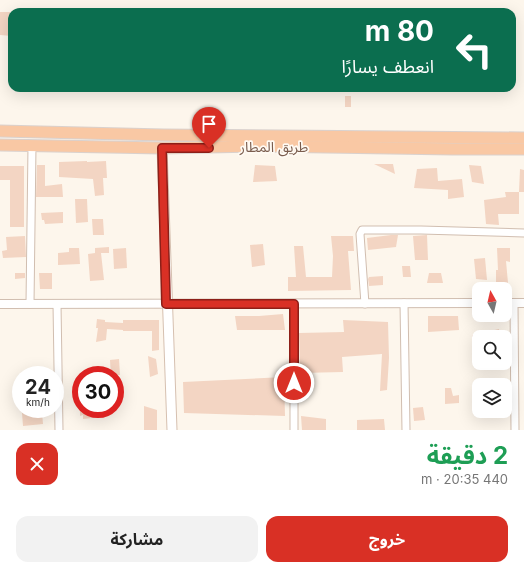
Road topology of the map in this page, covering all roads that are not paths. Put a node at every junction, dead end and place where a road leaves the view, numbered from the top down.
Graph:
1 (0, 131) edge
2 (451, 137) junction
3 (524, 138) edge
4 (0, 145) edge
5 (32, 146) junction
6 (162, 148) junction
7 (453, 149) junction
8 (524, 149) edge
9 (524, 232) edge
10 (404, 303) junction
11 (472, 303) edge
12 (514, 303) joint
13 (524, 303) edge
14 (0, 304) edge
15 (30, 304) junction
16 (57, 304) junction
17 (166, 304) junction
18 (294, 304) junction
19 (365, 304) junction
20 (59, 430) edge
21 (172, 430) edge
22 (294, 430) edge
23 (406, 430) edge
24 (515, 430) edge

1 - 2 highway, طريق المطار
2 - 3 highway, طريق المطار
2 - 7 highway
4 - 5 highway, طريق المطار
5 - 6 highway, طريق المطار
5 - 15 street
6 - 7 highway, طريق المطار
6 - 17 main road
7 - 8 highway, طريق المطار
9 - 19 street
10 - 11 street
10 - 19 street
10 - 23 street
12 - 13 street
12 - 24 street
14 - 15 street
15 - 16 street
16 - 17 street
16 - 20 street
17 - 18 street
17 - 21 main road
18 - 19 street
18 - 22 street

